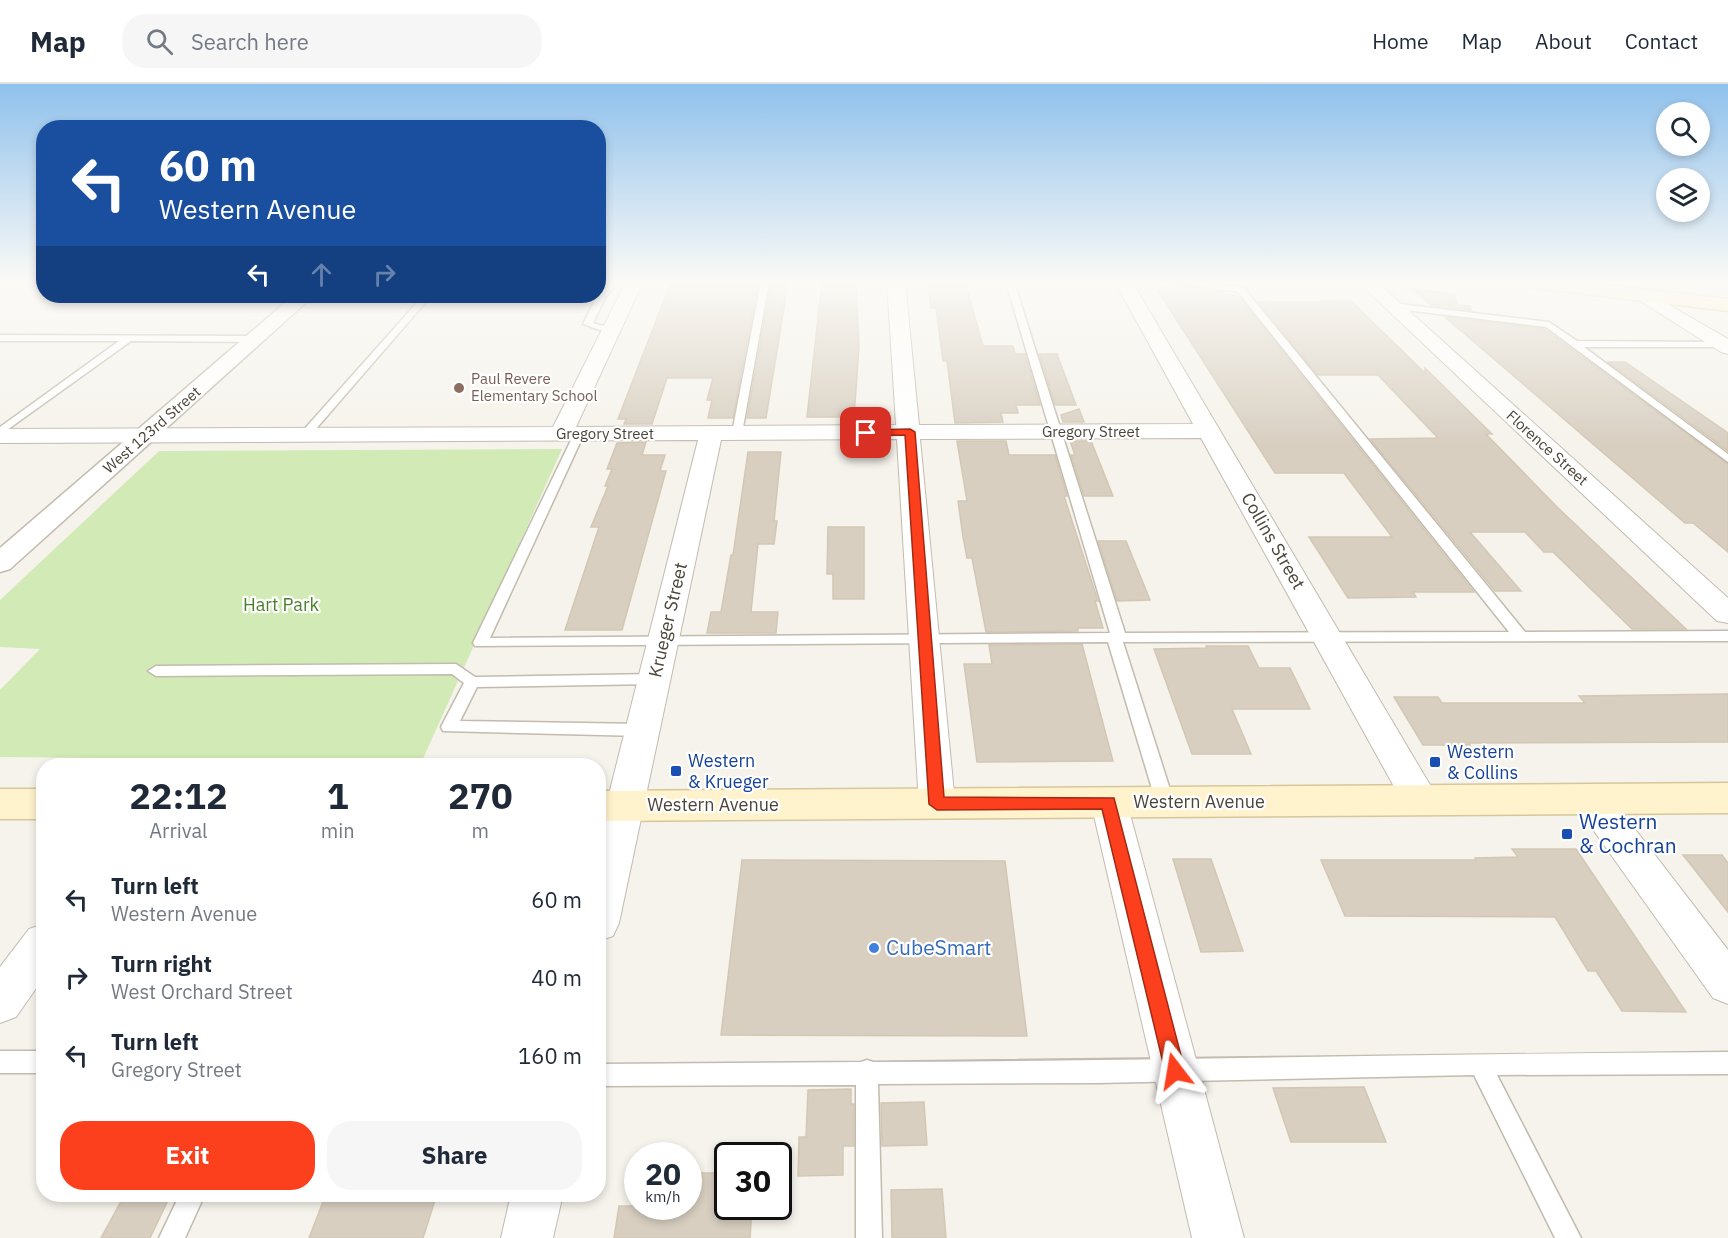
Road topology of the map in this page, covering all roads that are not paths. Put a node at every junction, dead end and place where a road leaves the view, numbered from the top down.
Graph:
1 (259, 336) edge
2 (392, 336) edge
3 (609, 336) edge
4 (750, 336) edge
5 (901, 336) edge
6 (1026, 336) edge
7 (1154, 336) edge
8 (1278, 336) edge
9 (1425, 336) edge
10 (1564, 336) edge
11 (1708, 336) edge
12 (0, 338) edge
13 (130, 338) junction
14 (255, 339) junction
15 (1575, 344) junction
16 (1725, 346) edge
17 (1210, 431) junction
18 (910, 432) junction
19 (1054, 432) junction
20 (724, 433) junction
21 (0, 434) edge
22 (570, 434) junction
23 (145, 436) junction
24 (304, 436) junction
25 (1728, 459) edge
26 (0, 563) edge
27 (1728, 614) edge
28 (1728, 636) edge
29 (1521, 637) junction
30 (925, 638) junction
31 (1116, 638) junction
32 (1328, 638) junction
33 (663, 641) junction
34 (156, 671) dead end
35 (654, 679) junction
36 (472, 682) junction
37 (642, 730) junction
38 (1728, 798) edge
39 (1420, 800) junction
40 (1592, 800) junction
41 (1165, 802) junction
42 (1109, 803) junction
43 (0, 804) edge
44 (36, 804) edge
45 (937, 804) junction
46 (611, 806) edge
47 (606, 851) edge
48 (36, 953) edge
49 (1728, 984) edge
50 (0, 1002) edge
51 (0, 1062) edge
52 (36, 1062) edge
53 (1728, 1063) edge
54 (1480, 1064) junction
55 (867, 1071) junction
56 (1175, 1071) junction
57 (606, 1075) edge
58 (189, 1202) edge
59 (535, 1202) edge
60 (172, 1238) edge
61 (527, 1238) edge
62 (869, 1238) edge
63 (1218, 1238) edge
64 (1568, 1238) edge

1 - 14 street, West 123rd Street
2 - 24 lane
3 - 22 street
4 - 20 lane
5 - 18 street
6 - 19 lane
7 - 17 street, Collins Street
8 - 29 lane
9 - 27 street, Florence Street
10 - 15 lane
11 - 16 street
12 - 13 lane
13 - 14 lane
13 - 21 lane
14 - 23 street, West 123rd Street
15 - 16 lane
15 - 25 lane
17 - 19 street, Gregory Street
17 - 32 street, Collins Street
18 - 19 street, Gregory Street
18 - 20 street, Gregory Street
18 - 30 street
19 - 31 lane
20 - 22 street, Gregory Street
20 - 33 street, Krueger Street
21 - 23 street, Gregory Street
22 - 24 street, Gregory Street
22 - 33 lane
23 - 24 street, Gregory Street
23 - 26 street, West 123rd Street
28 - 29 lane
29 - 32 lane
30 - 31 lane
30 - 33 lane
30 - 45 street
31 - 32 lane
31 - 41 lane
32 - 39 street, Collins Street
33 - 35 street, Krueger Street
34 - 36 lane
35 - 36 lane
35 - 37 street, Krueger Street
36 - 37 lane
37 - 46 street, Krueger Street
38 - 40 main road, Western Avenue
39 - 40 main road, Western Avenue
39 - 41 main road, Western Avenue
40 - 49 street
41 - 42 main road, Western Avenue
42 - 45 main road, Western Avenue
42 - 56 street
43 - 44 main road
45 - 46 main road, Western Avenue
46 - 47 street, Krueger Street
48 - 50 street
51 - 52 lane
53 - 54 lane
54 - 56 lane
54 - 64 lane
55 - 56 lane
55 - 57 lane
55 - 62 lane
56 - 63 street
58 - 60 lane
59 - 61 street

